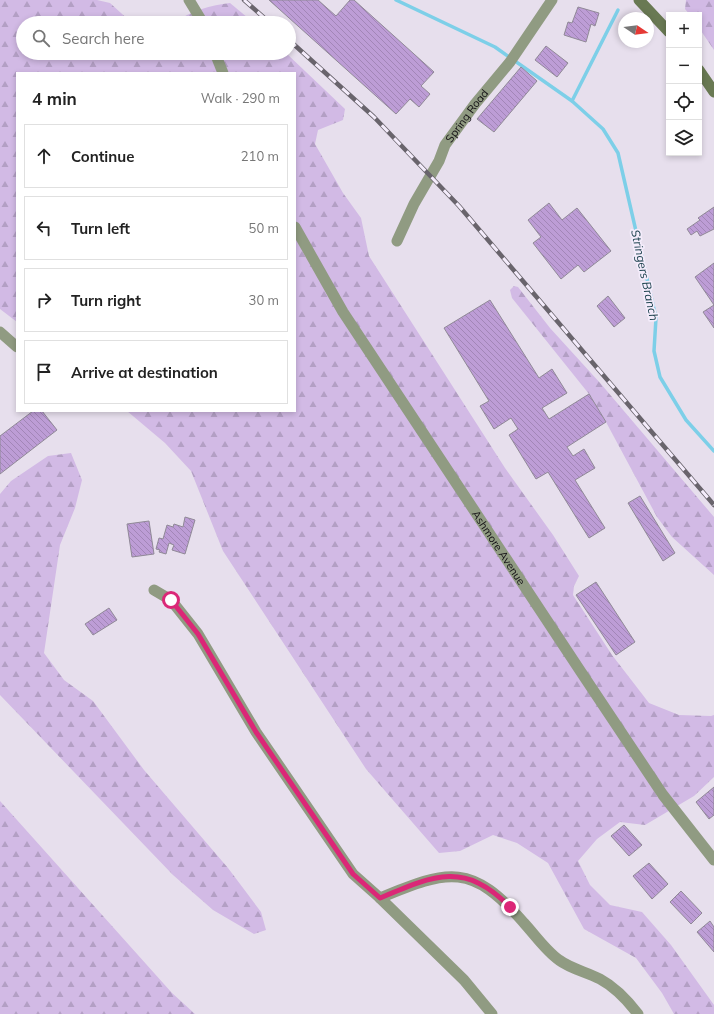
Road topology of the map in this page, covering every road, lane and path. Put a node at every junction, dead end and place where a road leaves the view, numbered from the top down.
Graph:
1 (189, 0) edge
2 (552, 0) edge
3 (639, 0) edge
4 (199, 16) edge
5 (666, 29) edge
6 (218, 60) edge
7 (223, 72) edge
8 (702, 74) edge
9 (714, 92) edge
10 (296, 229) edge
11 (397, 241) dead end
12 (0, 332) edge
13 (16, 345) edge
14 (154, 590) dead end
15 (714, 860) edge
16 (380, 898) junction
17 (492, 1014) edge
18 (638, 1014) edge

1 - 4 street
2 - 11 street, Spring Road
3 - 5 main road
6 - 7 street
8 - 9 main road
10 - 15 street, Ashmore Avenue
12 - 13 street
14 - 16 street
16 - 17 street
16 - 18 street

